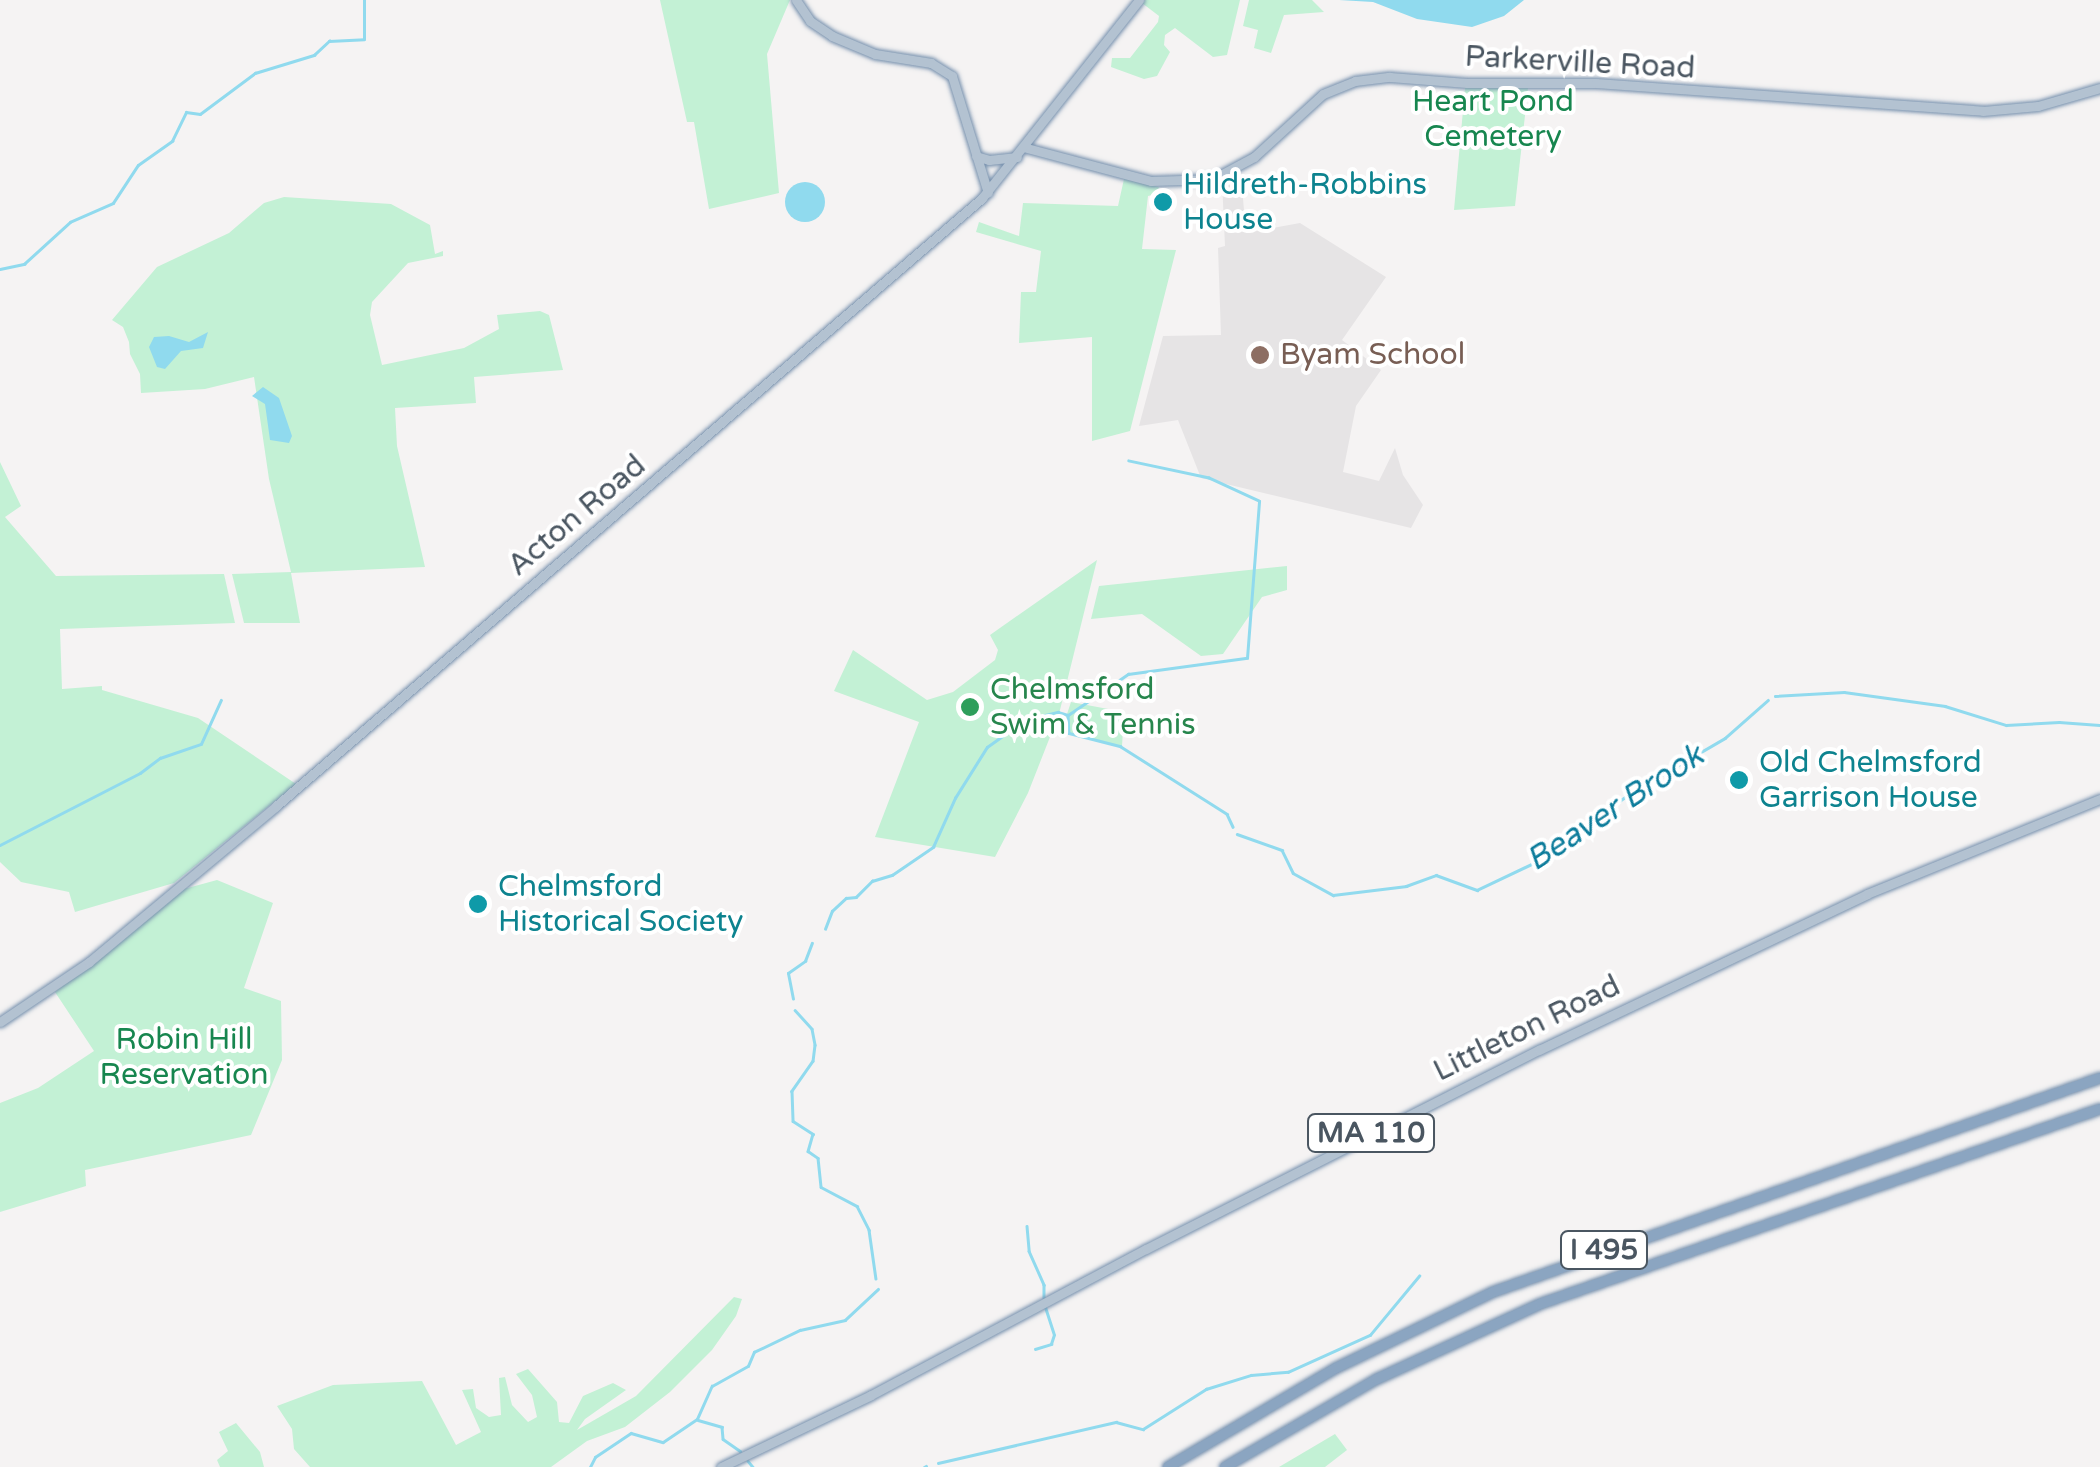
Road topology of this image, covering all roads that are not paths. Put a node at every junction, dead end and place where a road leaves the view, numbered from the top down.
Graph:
1 (796, 0) edge
2 (1139, 0) edge
3 (2100, 88) edge
4 (1020, 152) junction
5 (976, 156) junction
6 (988, 192) junction
7 (2100, 799) edge
8 (0, 1022) edge
9 (2100, 1078) edge
10 (2100, 1109) edge
11 (721, 1467) edge
12 (1168, 1467) edge
13 (1225, 1467) edge

1 - 5 main road
2 - 4 main road, Acton Road
3 - 4 main road, Parkerville Road
4 - 5 main road
4 - 6 main road, Acton Road
5 - 6 main road
6 - 8 main road, Acton Road
7 - 11 main road, Littleton Road / MA 110
9 - 12 highway, I 495
10 - 13 highway, I 495

